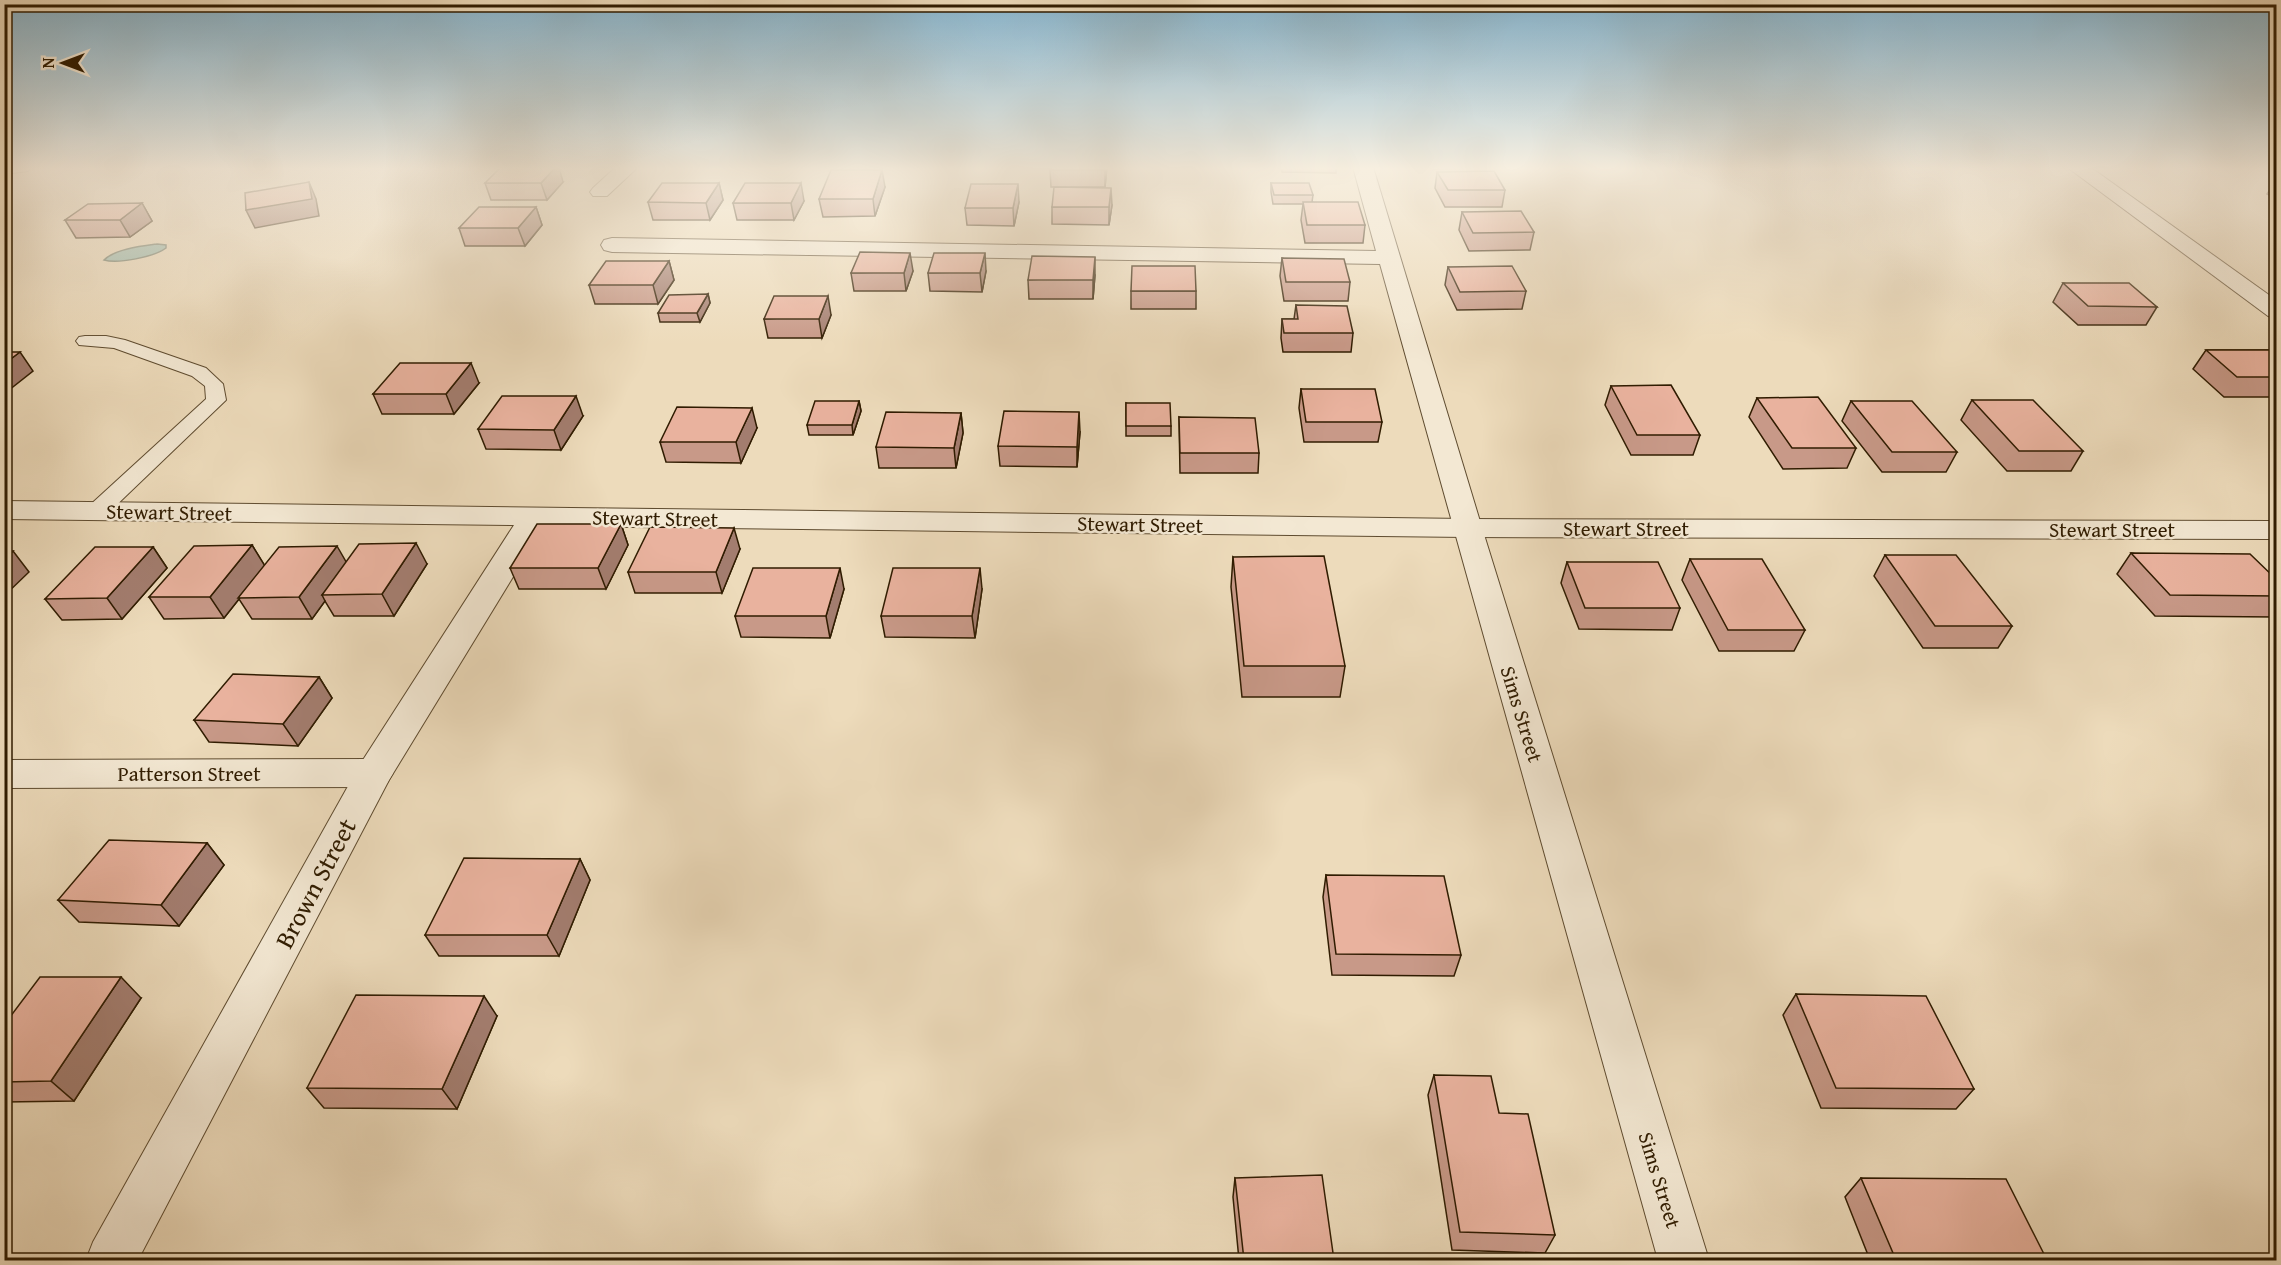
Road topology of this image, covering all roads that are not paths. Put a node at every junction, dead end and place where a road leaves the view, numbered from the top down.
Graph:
1 (1380, 226) edge
2 (2159, 226) edge
3 (612, 245) dead end
4 (1389, 258) junction
5 (2277, 311) edge
6 (85, 341) dead end
7 (4, 510) edge
8 (97, 511) junction
9 (535, 516) junction
10 (1467, 528) junction
11 (2277, 530) edge
12 (374, 773) junction
13 (4, 774) edge
14 (111, 1260) edge
15 (1684, 1260) edge

1 - 4 street, Sims Street
2 - 5 street
3 - 4 street
4 - 10 street, Sims Street
6 - 8 lane
7 - 8 street, Stewart Street
8 - 9 street, Stewart Street
9 - 10 street, Stewart Street
9 - 12 street, Brown Street
10 - 11 street, Stewart Street
10 - 15 street, Sims Street
12 - 13 street, Patterson Street
12 - 14 street, Brown Street

